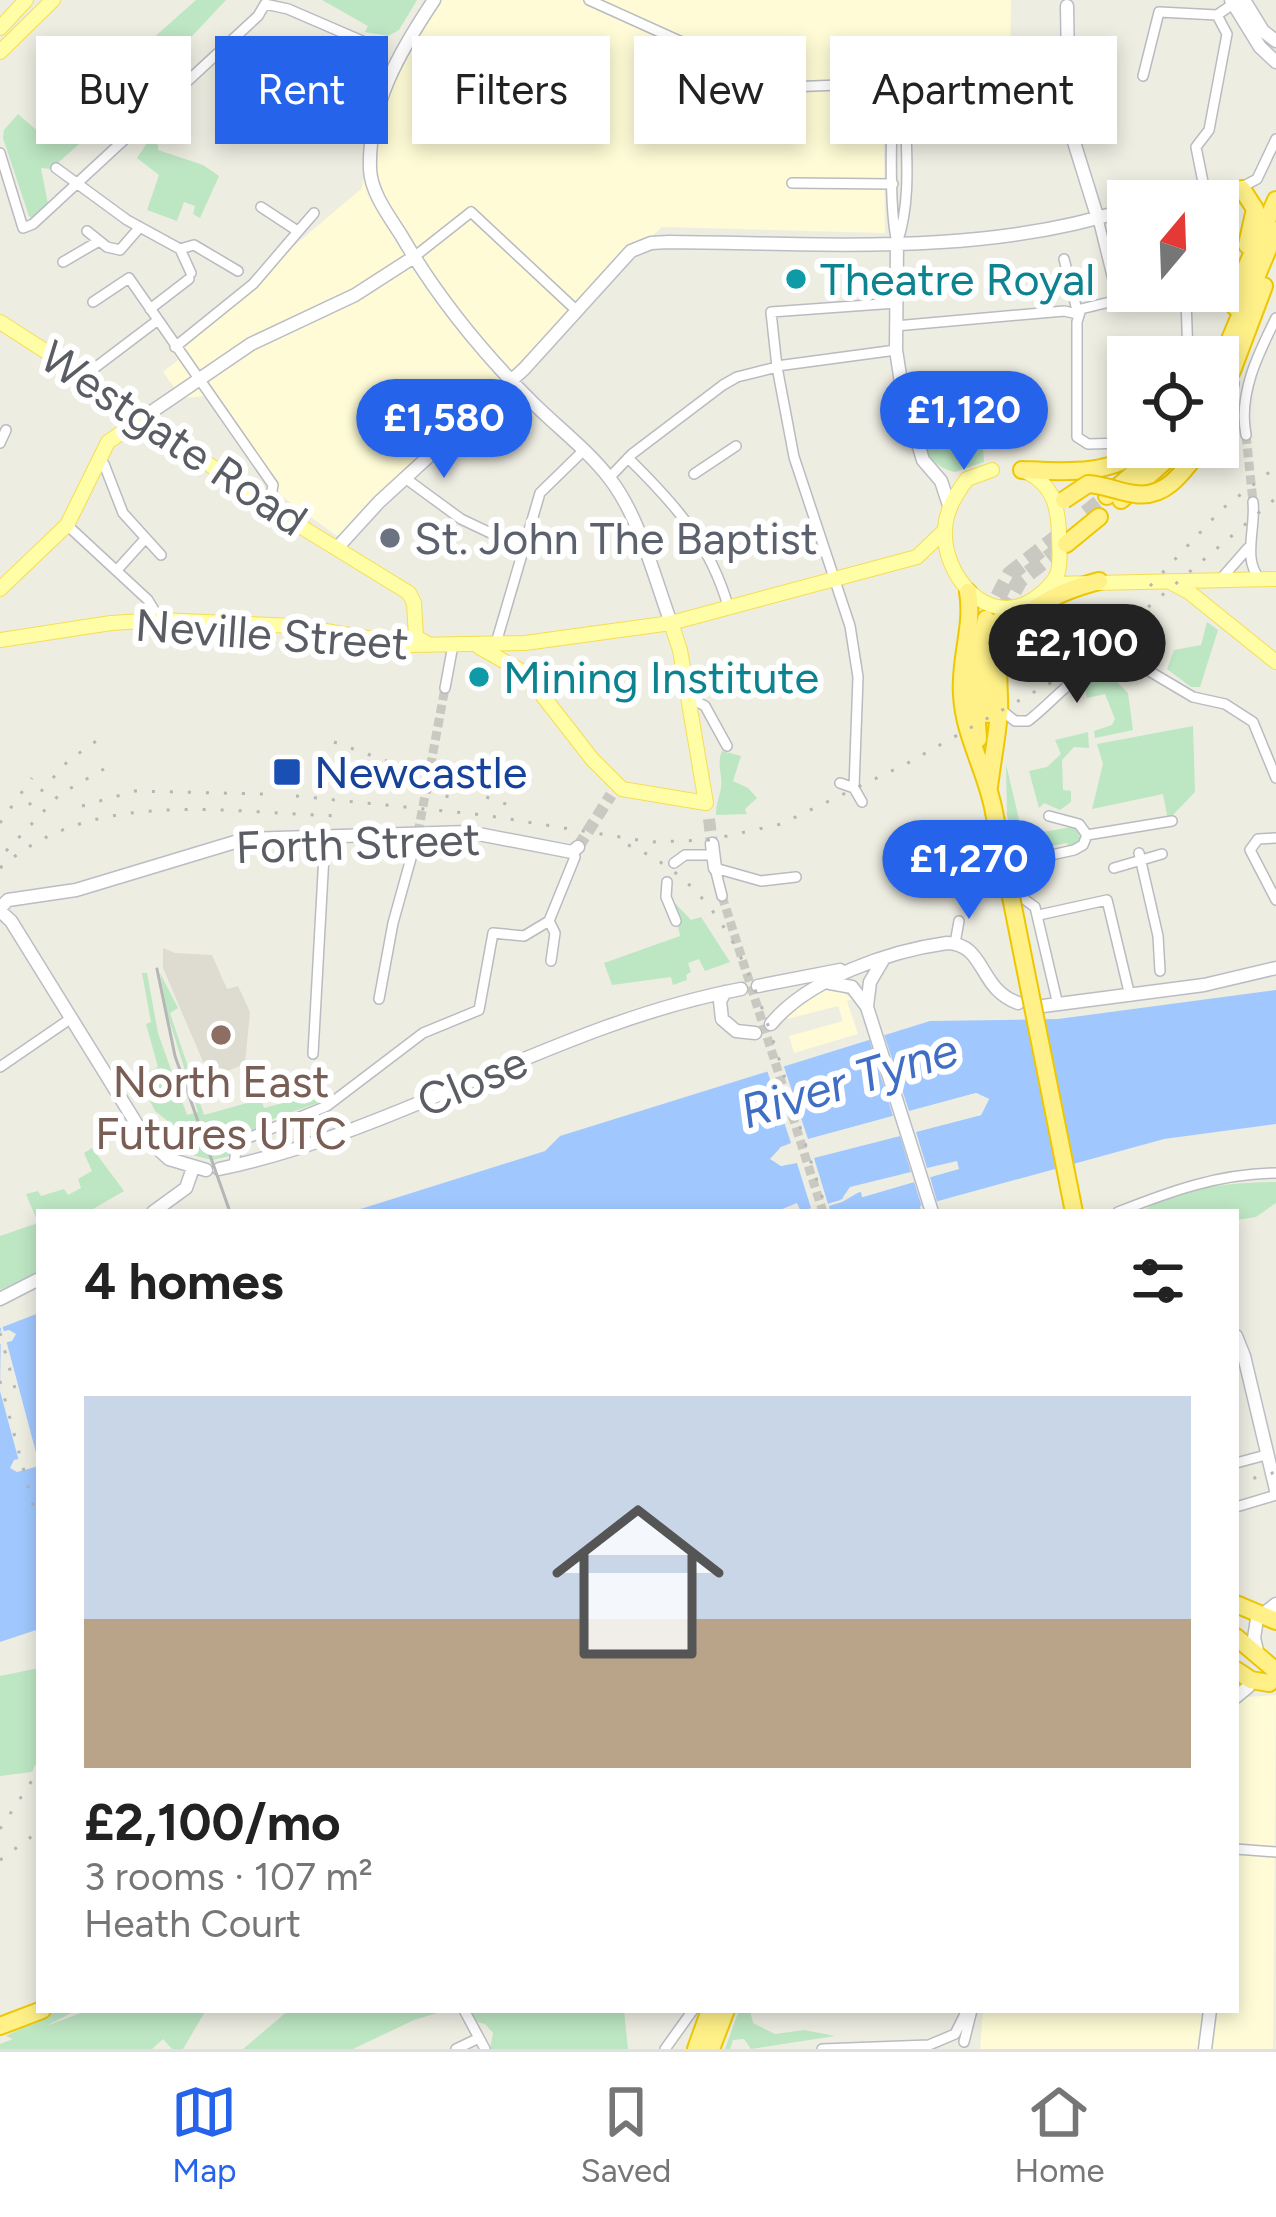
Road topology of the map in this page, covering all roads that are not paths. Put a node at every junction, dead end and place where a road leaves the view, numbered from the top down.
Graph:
1 (26, 0) edge
2 (52, 0) edge
3 (434, 0) edge
4 (589, 0) edge
5 (1236, 1) edge
6 (264, 2) edge
7 (1067, 6) dead end
8 (1216, 15) junction
9 (0, 28) edge
10 (351, 36) edge
11 (1067, 36) edge
12 (1276, 41) edge
13 (0, 52) edge
14 (1276, 62) edge
15 (1142, 76) dead end
16 (830, 86) edge
17 (1276, 139) edge
18 (894, 144) edge
19 (905, 144) edge
20 (1075, 144) edge
21 (0, 152) edge
22 (56, 168) dead end
23 (3, 173) edge
24 (1209, 180) edge
25 (80, 183) junction
26 (792, 183) dead end
27 (893, 184) junction
28 (1239, 189) joint
29 (1276, 200) edge
30 (261, 207) dead end
31 (314, 213) dead end
32 (1107, 216) edge
33 (1097, 219) junction
34 (140, 226) junction
35 (296, 230) junction
36 (1276, 230) edge
37 (87, 231) dead end
38 (99, 241) junction
39 (897, 243) junction
40 (86, 249) junction
41 (180, 249) junction
42 (414, 257) junction
43 (1107, 258) edge
44 (1276, 258) edge
45 (1064, 259) dead end
46 (63, 262) dead end
47 (96, 265) dead end
48 (1245, 270) junction
49 (238, 271) dead end
50 (1276, 289) edge
51 (93, 302) dead end
52 (1107, 302) edge
53 (896, 303) junction
54 (150, 309) junction
55 (576, 310) junction
56 (1078, 314) junction
57 (1276, 318) edge
58 (158, 320) junction
59 (0, 322) edge
60 (896, 326) junction
61 (1240, 333) junction
62 (1239, 336) edge
63 (175, 347) junction
64 (896, 350) junction
65 (777, 367) junction
66 (84, 376) junction
67 (197, 381) junction
68 (512, 381) junction
69 (144, 417) junction
70 (6, 430) dead end
71 (1246, 435) tunnel mouth
72 (0, 443) edge
73 (1107, 444) edge
74 (736, 446) dead end
75 (583, 451) junction
76 (628, 458) junction
77 (923, 460) junction
78 (98, 461) junction
79 (1107, 468) edge
80 (1143, 468) edge
81 (1153, 468) edge
82 (1185, 468) edge
83 (992, 470) dead end
84 (1020, 470) joint
85 (694, 474) dead end
86 (405, 478) junction
87 (609, 478) junction
88 (967, 479) junction
89 (1253, 502) tunnel mouth
90 (1061, 505) junction
91 (269, 507) junction
92 (950, 508) junction
93 (1092, 515) tunnel mouth
94 (67, 525) junction
95 (944, 531) junction
96 (1066, 537) tunnel mouth
97 (145, 538) junction
98 (1253, 540) junction
99 (337, 548) junction
100 (522, 548) junction
101 (161, 555) dead end
102 (916, 557) junction
103 (1059, 565) junction
104 (117, 570) junction
105 (836, 577) junction
106 (1268, 579) edge
107 (1163, 580) junction
108 (1220, 580) junction
109 (1099, 581) junction
110 (1076, 582) junction
111 (1052, 584) junction
112 (962, 585) junction
113 (0, 589) edge
114 (728, 606) junction
115 (1207, 606) junction
116 (413, 615) junction
117 (160, 620) junction
118 (993, 620) tunnel mouth
119 (671, 622) junction
120 (4, 639) edge
121 (396, 642) junction
122 (501, 643) junction
123 (525, 643) junction
124 (430, 645) junction
125 (453, 645) junction
126 (473, 645) junction
127 (1276, 662) edge
128 (524, 673) junction
129 (445, 688) tunnel mouth
130 (688, 697) junction
131 (999, 708) junction
132 (727, 746) dead end
133 (1276, 778) edge
134 (840, 783) dead end
135 (989, 787) junction
136 (854, 788) junction
137 (862, 802) dead end
138 (1049, 816) dead end
139 (1172, 821) dead end
140 (418, 833) junction
141 (1087, 835) junction
142 (325, 837) junction
143 (1276, 838) edge
144 (575, 850) joint
145 (1162, 854) dead end
146 (714, 856) junction
147 (1140, 857) junction
148 (674, 863) dead end
149 (1114, 868) dead end
150 (796, 877) dead end
151 (668, 882) dead end
152 (722, 896) tunnel mouth
153 (1276, 900) edge
154 (0, 910) edge
155 (1039, 915) junction
156 (676, 920) dead end
157 (549, 921) junction
158 (959, 921) dead end
159 (956, 943) junction
160 (883, 960) junction
161 (551, 961) dead end
162 (866, 965) junction
163 (1276, 968) edge
164 (1160, 970) dead end
165 (818, 985) junction
166 (741, 989) dead end
167 (725, 992) junction
168 (1130, 996) junction
169 (380, 999) dead end
170 (1018, 1004) dead end
171 (682, 1005) junction
172 (1058, 1005) junction
173 (1043, 1006) dead end
174 (866, 1007) junction
175 (783, 1009) junction
176 (70, 1019) junction
177 (722, 1019) junction
178 (771, 1024) dead end
179 (755, 1033) dead end
180 (314, 1054) dead end
181 (0, 1067) edge
182 (234, 1166) junction
183 (206, 1169) junction
184 (1276, 1173) edge
185 (157, 1209) edge
186 (931, 1209) edge
187 (1073, 1209) edge
188 (1126, 1209) edge
189 (36, 1281) edge
190 (0, 1299) edge
191 (1239, 1344) edge
192 (1265, 1455) junction
193 (1239, 1462) edge
194 (1276, 1492) edge
195 (1239, 1506) edge
196 (1276, 1604) edge
197 (1239, 1605) edge
198 (1268, 1618) edge
199 (1239, 1640) edge
200 (1258, 1656) junction
201 (1239, 1672) edge
202 (1274, 1678) edge
203 (1240, 1691) edge
204 (1239, 1849) edge
205 (1276, 1852) edge
206 (36, 2008) edge
207 (36, 2009) edge
208 (466, 2013) edge
209 (691, 2013) edge
210 (709, 2013) edge
211 (725, 2013) edge
212 (1210, 2013) edge
213 (0, 2014) edge
214 (0, 2026) edge
215 (963, 2042) edge
216 (482, 2043) edge
217 (456, 2049) edge
218 (665, 2049) edge
219 (696, 2049) edge
220 (711, 2049) edge
221 (822, 2049) edge
222 (1205, 2049) edge

1 - 9 main road
2 - 13 main road
3 - 42 street
4 - 16 street
5 - 8 street
5 - 12 street
5 - 14 street
6 - 10 street
6 - 25 street
7 - 11 street
8 - 15 street
8 - 24 street
17 - 28 street
18 - 27 street
19 - 39 street
20 - 33 street
21 - 23 street
22 - 25 street
23 - 25 street
25 - 34 street
26 - 27 street
27 - 39 street
28 - 48 highway
29 - 48 highway
30 - 35 street
31 - 35 street
32 - 33 street
33 - 39 street
33 - 43 street
34 - 38 street
34 - 41 street
35 - 63 street
36 - 61 highway
37 - 38 street
38 - 40 street
39 - 53 street
39 - 55 street
40 - 46 street
40 - 47 street
41 - 49 street
41 - 54 street
42 - 55 street
42 - 67 street
42 - 68 street
44 - 61 highway
45 - 56 street
48 - 61 highway
50 - 61 highway
51 - 54 street
52 - 56 street
53 - 60 street
53 - 65 street
54 - 58 street
55 - 68 street
56 - 60 street
56 - 73 street
57 - 71 street
58 - 63 street
58 - 66 street
59 - 66 main road, Westgate Road
60 - 64 street
61 - 62 highway
63 - 67 street
64 - 65 street
64 - 77 street
65 - 76 street
65 - 105 street
66 - 69 main road, Westgate Road
67 - 69 street
67 - 91 street
68 - 75 street
68 - 86 street
69 - 78 main road
69 - 91 main road, Westgate Road
70 - 72 street
74 - 85 street
75 - 87 street
75 - 100 street
76 - 87 street
76 - 114 street
77 - 88 street
77 - 92 street
78 - 94 main road
78 - 97 street
79 - 84 highway
80 - 81 highway
82 - 90 highway, bridge
83 - 88 main road
84 - 90 main road
86 - 99 street
86 - 100 street
87 - 119 street
88 - 92 main road
89 - 98 street
90 - 103 main road
91 - 99 main road, Westgate Road
92 - 95 main road
93 - 96 highway
94 - 104 street
94 - 113 main road
95 - 102 main road
95 - 112 main road
97 - 101 street
97 - 104 street
98 - 106 street
98 - 108 street
99 - 116 main road, Westgate Road
100 - 122 street
102 - 105 main road, Neville Street
102 - 112 main road
103 - 110 main road
103 - 111 main road
104 - 117 street
105 - 114 main road, Neville Street
105 - 136 street
106 - 108 main road
107 - 108 main road
107 - 109 main road
107 - 115 main road
108 - 115 main road
109 - 110 main road
109 - 131 highway
110 - 111 main road
111 - 112 main road
112 - 135 highway
114 - 119 main road, Neville Street
115 - 127 main road
116 - 121 main road
116 - 124 main road
117 - 120 main road, Neville Street
117 - 121 main road, Neville Street
118 - 135 highway
119 - 123 main road, Neville Street
119 - 130 main road
121 - 124 main road, Neville Street
122 - 123 main road, Neville Street
122 - 126 main road, Neville Street
123 - 128 main road
124 - 125 main road, Neville Street
125 - 126 main road, Neville Street
125 - 129 street
126 - 128 main road
128 - 130 main road
130 - 132 street
131 - 133 street
131 - 135 highway
134 - 136 street
135 - 187 highway, bridge
136 - 137 street
138 - 141 street
139 - 141 street
140 - 142 street, Forth Street
140 - 144 street, Forth Street
140 - 169 street
141 - 155 street
142 - 154 street, Forth Street
142 - 180 street
143 - 153 street
144 - 157 street
145 - 147 street
146 - 148 street
146 - 150 street
146 - 152 street
147 - 149 street
147 - 164 street
151 - 156 street
154 - 176 street
155 - 168 street
155 - 172 street
157 - 161 street
157 - 182 street
158 - 159 street
159 - 160 street
159 - 170 street
160 - 162 street
160 - 174 street
162 - 165 street
162 - 174 street
162 - 175 street
163 - 168 street
165 - 174 street
165 - 175 street
166 - 167 street, Close
167 - 171 street, Close
167 - 177 street
168 - 172 street
171 - 177 street
171 - 182 street, Close
172 - 173 street
174 - 186 street
175 - 178 street
176 - 181 street
176 - 183 street
177 - 179 street
182 - 183 street, Close
183 - 185 street
184 - 188 street
189 - 190 street
191 - 192 street
192 - 193 street
192 - 194 street
194 - 195 street
196 - 198 street
197 - 198 highway
198 - 200 street
199 - 200 highway
200 - 202 highway
201 - 202 highway
202 - 203 street
204 - 205 street
206 - 213 highway
207 - 214 highway
208 - 216 street
209 - 218 street
210 - 219 highway
211 - 220 highway
212 - 222 street
215 - 221 street
216 - 217 street

